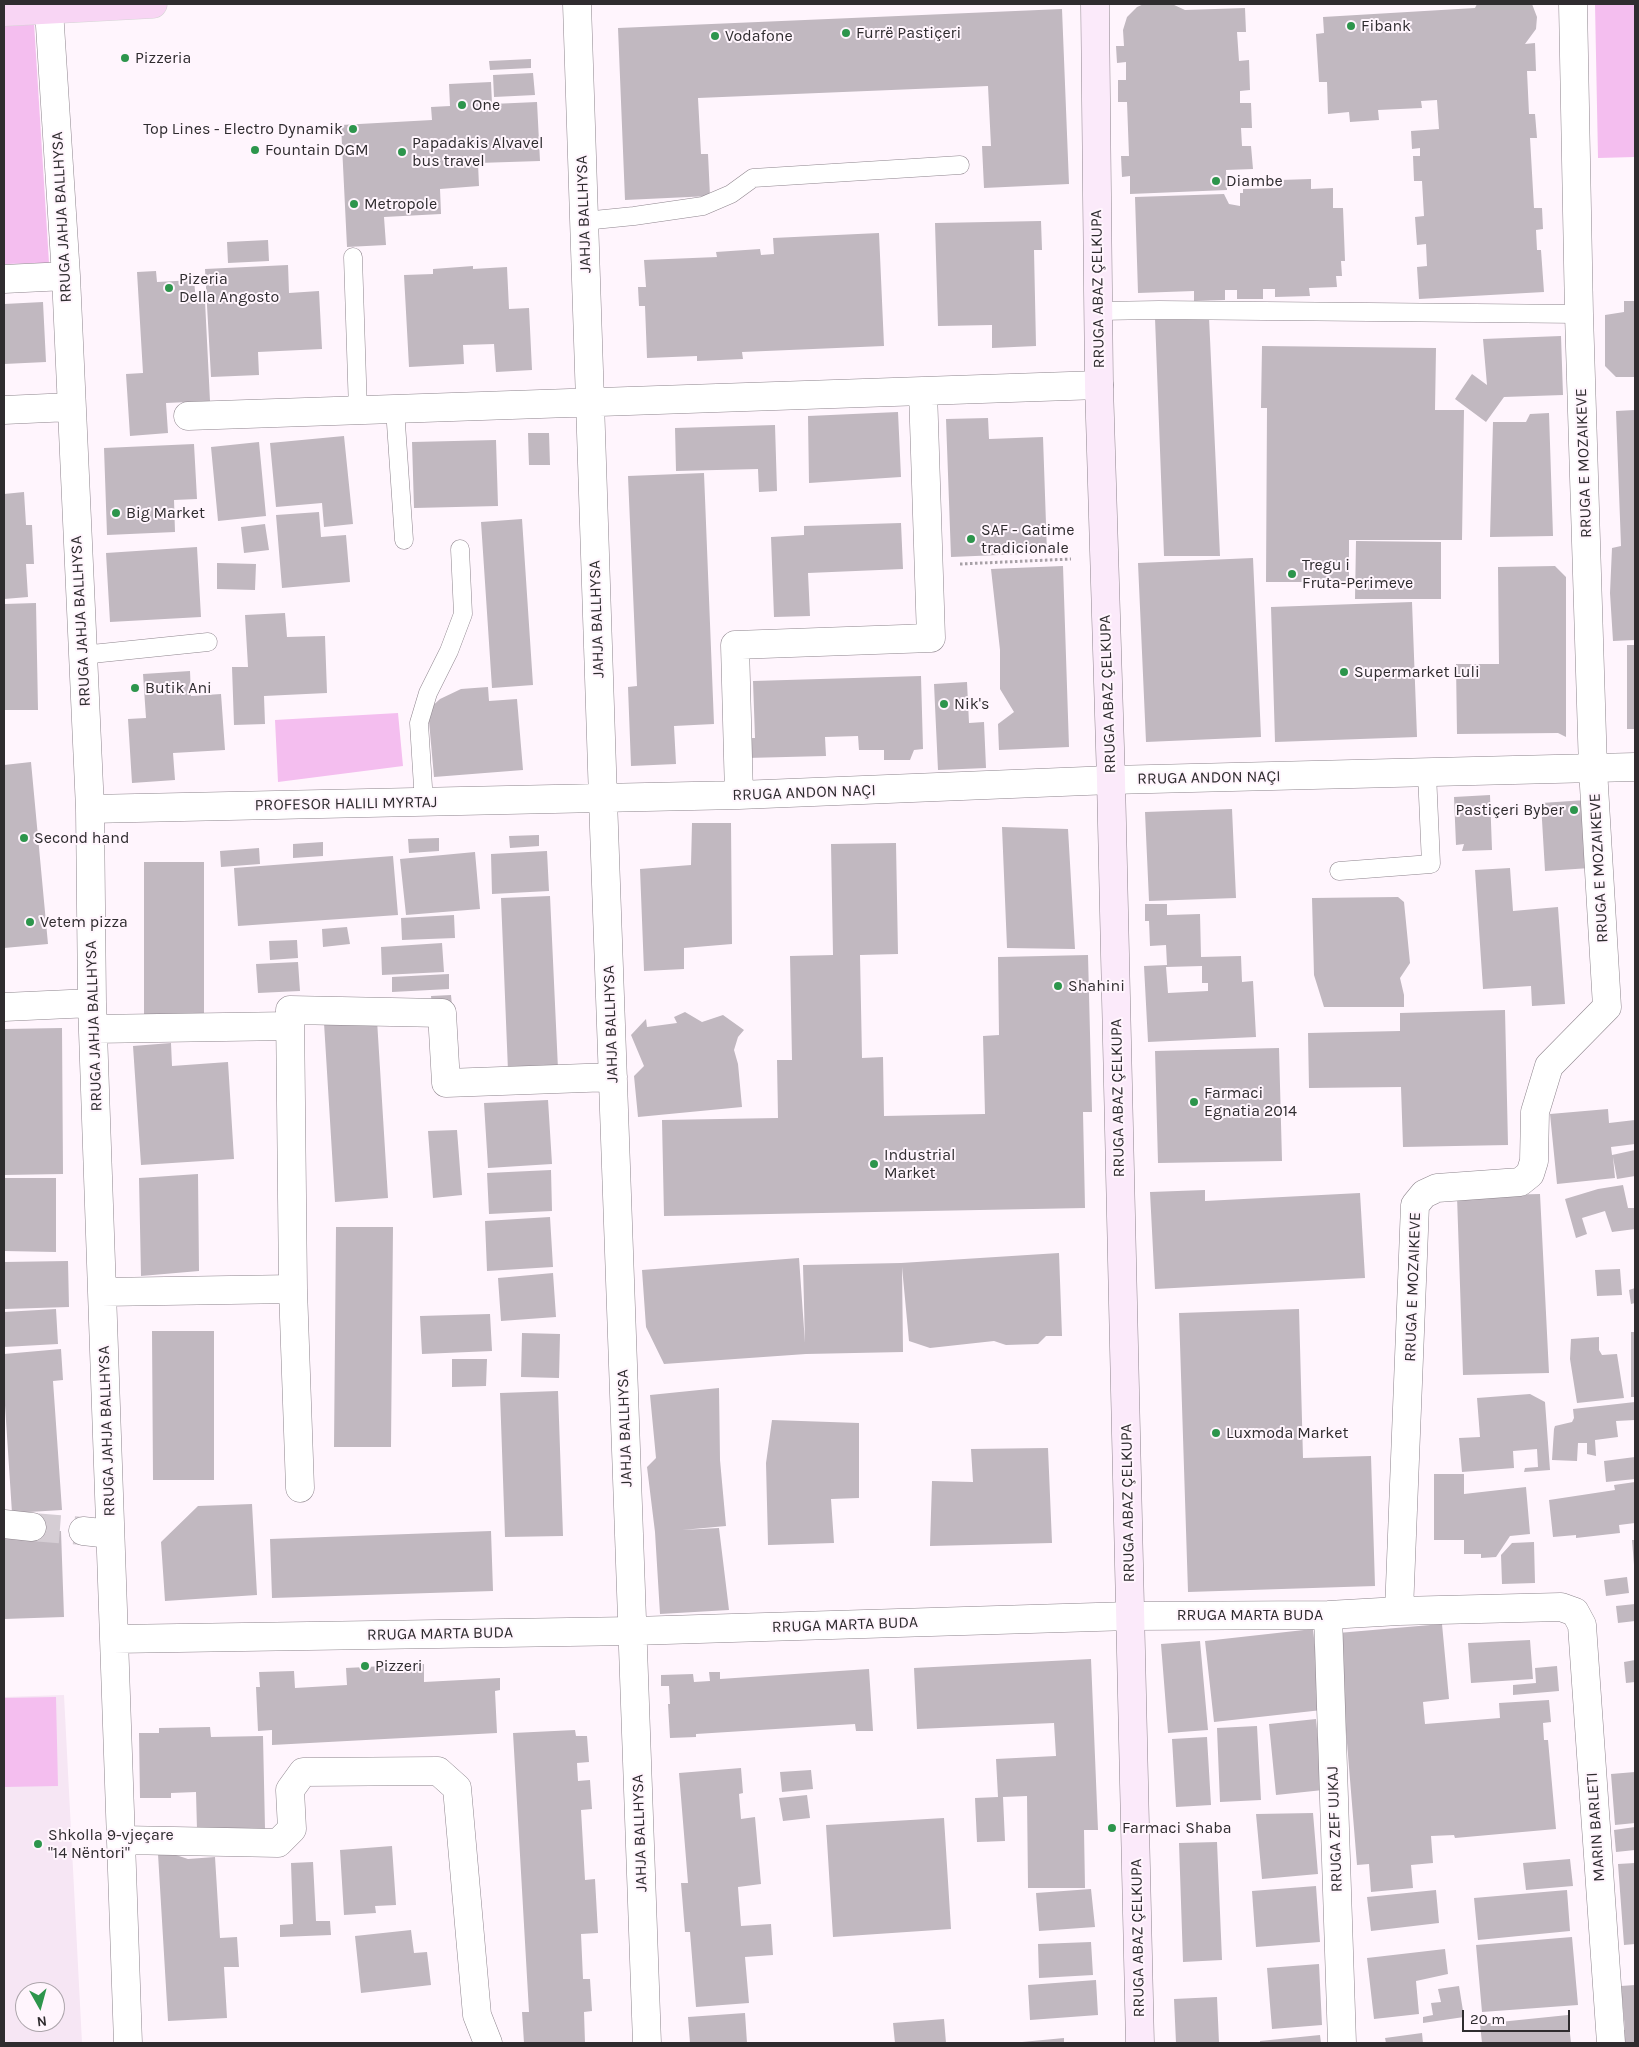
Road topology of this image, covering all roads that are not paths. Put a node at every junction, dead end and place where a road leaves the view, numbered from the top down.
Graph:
1 (153, 4) edge
2 (577, 4) edge
3 (1095, 4) edge
4 (1573, 4) edge
5 (49, 10) junction
6 (4, 12) edge
7 (960, 165) dead end
8 (584, 220) junction
9 (353, 257) dead end
10 (66, 276) junction
11 (4, 279) edge
12 (1098, 311) junction
13 (1579, 314) junction
14 (1099, 385) junction
15 (923, 391) junction
16 (590, 402) junction
17 (71, 407) junction
18 (395, 409) junction
19 (4, 410) edge
20 (358, 411) junction
21 (188, 416) dead end
22 (404, 540) dead end
23 (460, 549) dead end
24 (208, 642) dead end
25 (82, 655) junction
26 (1635, 767) edge
27 (1594, 769) junction
28 (1427, 773) junction
29 (1111, 780) junction
30 (739, 796) junction
31 (603, 799) junction
32 (424, 803) junction
33 (90, 809) junction
34 (1339, 872) dead end
35 (4, 1007) edge
36 (93, 1016) junction
37 (290, 1026) junction
38 (613, 1077) junction
39 (293, 1289) junction
40 (102, 1292) junction
41 (300, 1488) dead end
42 (4, 1524) edge
43 (32, 1527) tunnel mouth
44 (83, 1531) tunnel mouth
45 (110, 1534) junction
46 (1399, 1611) junction
47 (1575, 1612) joint
48 (1328, 1615) junction
49 (1130, 1616) junction
50 (633, 1631) junction
51 (114, 1639) junction
52 (122, 1840) junction
53 (128, 2043) edge
54 (488, 2043) edge
55 (647, 2043) edge
56 (1140, 2043) edge
57 (1342, 2043) edge
58 (1612, 2043) edge

1 - 5 main road
2 - 8 street, JAHJA BALLHYSA
3 - 12 street, RRUGA ABAZ ÇELKUPA
4 - 13 street, RRUGA E MOZAIKEVE
5 - 6 main road
5 - 10 street, RRUGA JAHJA BALLHYSA
7 - 8 lane
8 - 16 street, JAHJA BALLHYSA
9 - 20 lane
10 - 11 street
10 - 17 street, RRUGA JAHJA BALLHYSA
12 - 13 lane
12 - 14 street, RRUGA ABAZ ÇELKUPA
13 - 27 street, RRUGA E MOZAIKEVE
14 - 15 street
14 - 29 street, RRUGA ABAZ ÇELKUPA
15 - 16 street
15 - 30 street
16 - 18 street
16 - 31 street, JAHJA BALLHYSA
17 - 19 street
17 - 25 street, RRUGA JAHJA BALLHYSA
18 - 20 street
18 - 22 lane
20 - 21 street
23 - 32 lane
24 - 25 lane
25 - 33 street, RRUGA JAHJA BALLHYSA
26 - 27 street, RRUGA ANDON NAÇI
27 - 28 street, RRUGA ANDON NAÇI
27 - 46 street, RRUGA E MOZAIKEVE
28 - 29 street, RRUGA ANDON NAÇI
28 - 34 lane
29 - 30 street, RRUGA ANDON NAÇI
29 - 49 street, RRUGA ABAZ ÇELKUPA
30 - 31 street, RRUGA ANDON NAÇI
31 - 32 street, PROFESOR HALILI MYRTAJ
31 - 38 street, JAHJA BALLHYSA
32 - 33 street, PROFESOR HALILI MYRTAJ
33 - 36 street, RRUGA JAHJA BALLHYSA
35 - 36 street
36 - 37 street
36 - 40 street, RRUGA JAHJA BALLHYSA
37 - 38 street
37 - 39 street
38 - 50 street, JAHJA BALLHYSA
39 - 40 street
39 - 41 street
40 - 45 street, RRUGA JAHJA BALLHYSA
42 - 43 street
44 - 45 street
45 - 51 street, RRUGA JAHJA BALLHYSA
46 - 47 street, RRUGA MARTA BUDA
46 - 48 street, RRUGA MARTA BUDA
47 - 58 street, MARIN BARLETI
48 - 49 street, RRUGA MARTA BUDA
48 - 57 street, RRUGA ZEF UJKAJ
49 - 50 street, RRUGA MARTA BUDA
49 - 56 street, RRUGA ABAZ ÇELKUPA
50 - 51 street, RRUGA MARTA BUDA
50 - 55 street, JAHJA BALLHYSA
51 - 52 street, RRUGA JAHJA BALLHYSA
52 - 53 street, RRUGA JAHJA BALLHYSA
52 - 54 street

